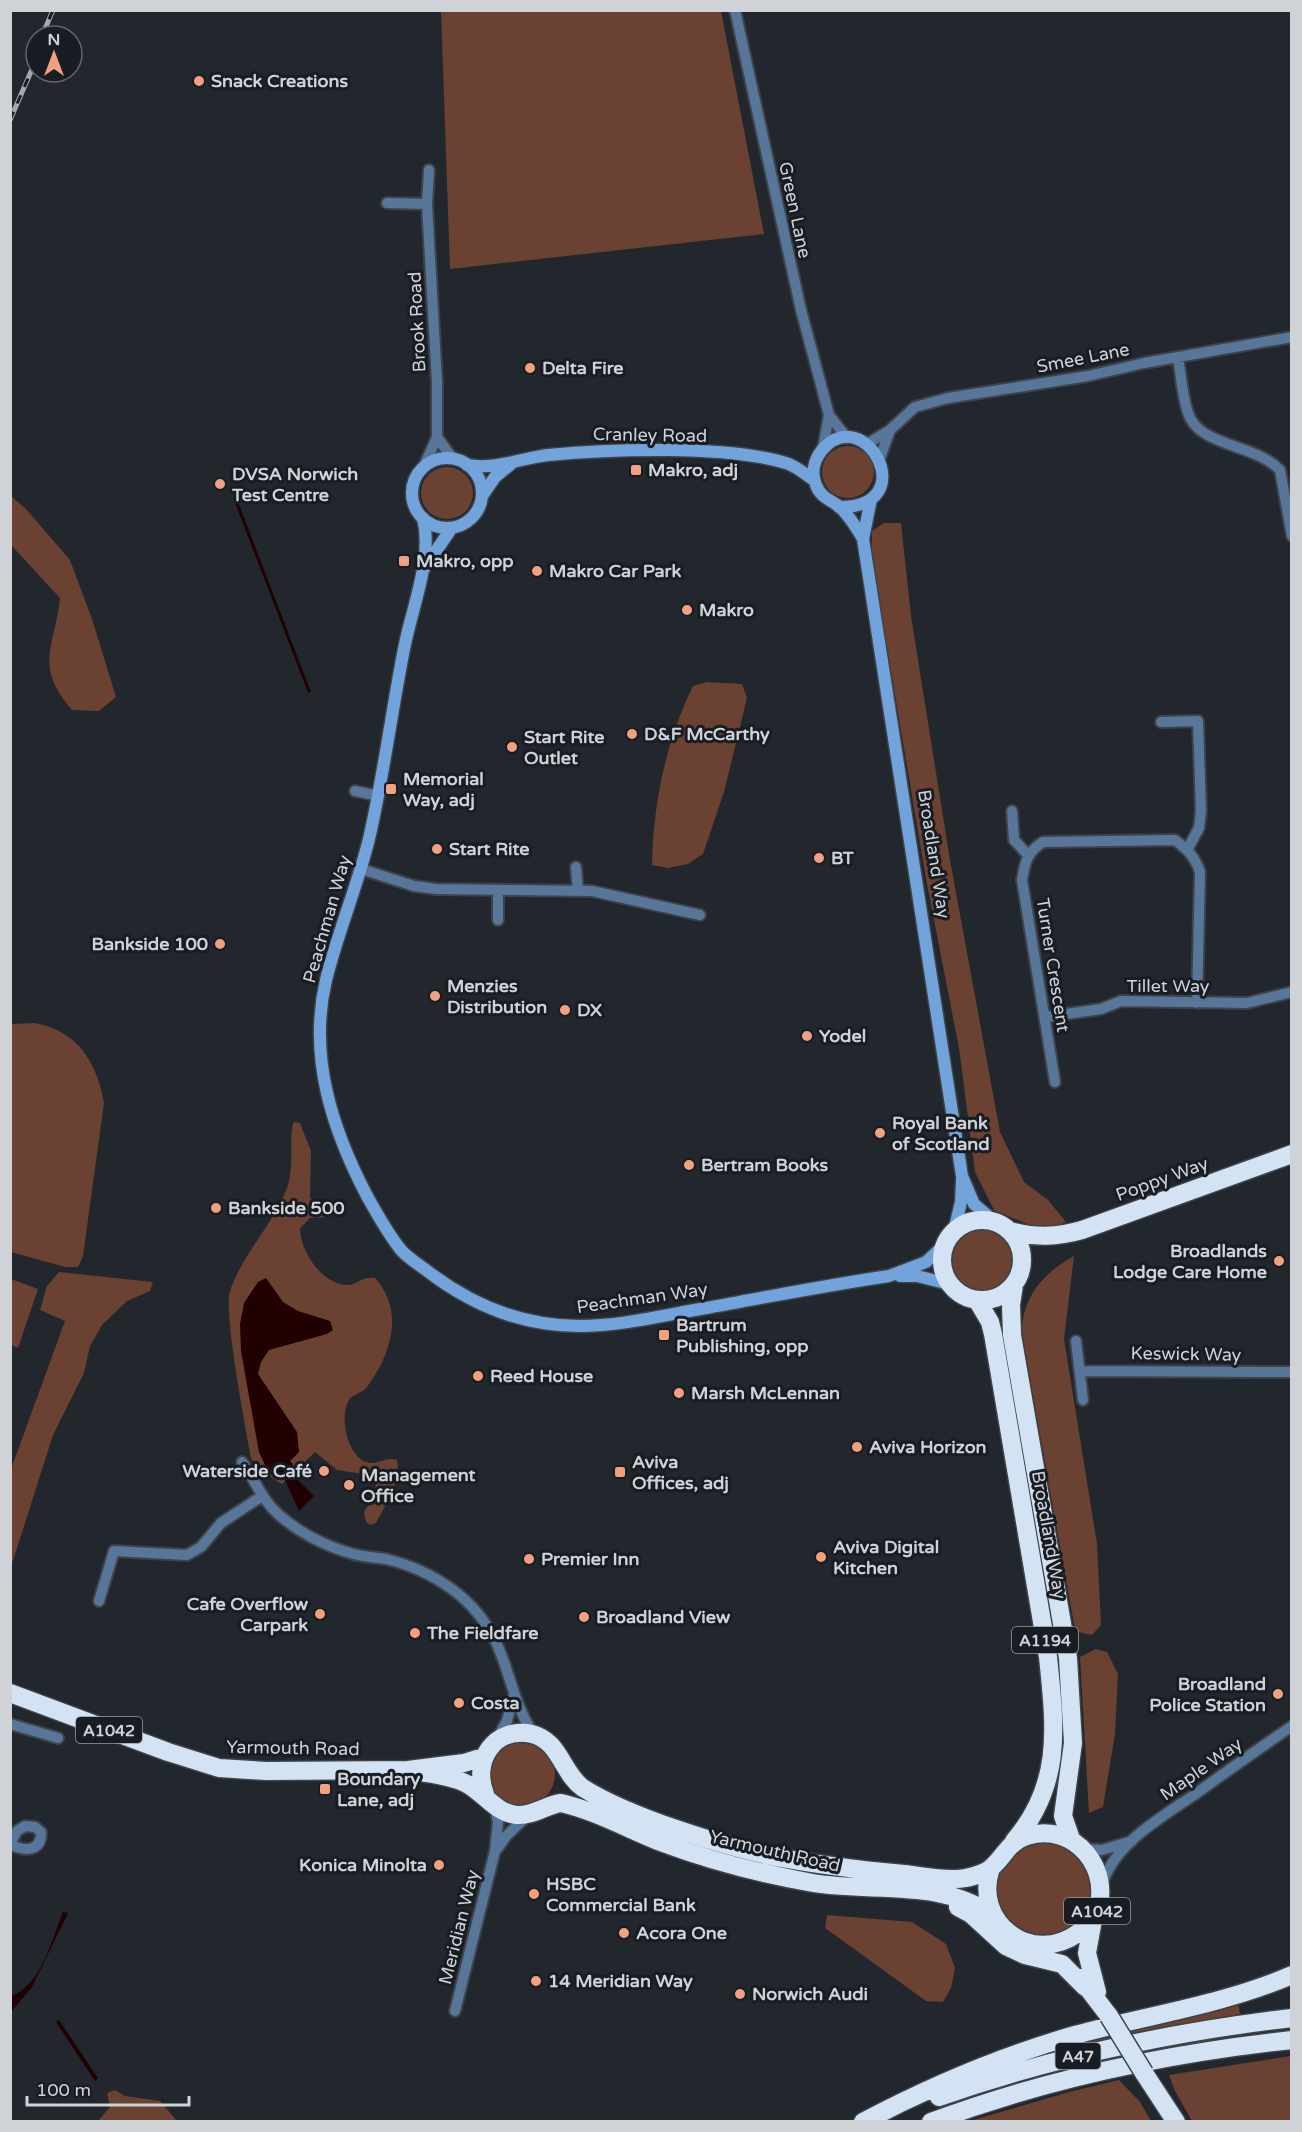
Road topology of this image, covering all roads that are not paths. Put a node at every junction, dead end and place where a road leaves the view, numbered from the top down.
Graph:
1 (735, 10) edge
2 (429, 170) dead end
3 (387, 203) dead end
4 (428, 204) junction
5 (1292, 337) edge
6 (1178, 357) junction
7 (829, 415) junction
8 (890, 430) junction
9 (437, 438) junction
10 (847, 438) junction
11 (867, 444) junction
12 (820, 453) junction
13 (880, 458) junction
14 (453, 459) junction
15 (512, 463) junction
16 (789, 464) junction
17 (467, 465) junction
18 (424, 466) junction
19 (814, 480) junction
20 (482, 496) junction
21 (871, 499) junction
22 (839, 507) junction
23 (423, 518) junction
24 (450, 529) junction
25 (1292, 536) edge
26 (863, 539) junction
27 (421, 577) junction
28 (1161, 722) dead end
29 (355, 791) dead end
30 (379, 796) junction
31 (1012, 811) dead end
32 (1188, 850) junction
33 (1028, 855) junction
34 (576, 867) dead end
35 (361, 869) junction
36 (498, 890) junction
37 (578, 891) junction
38 (700, 915) dead end
39 (498, 920) dead end
40 (1292, 992) edge
41 (1197, 1003) junction
42 (1046, 1017) junction
43 (1055, 1082) dead end
44 (1287, 1153) edge
45 (963, 1176) junction
46 (1002, 1227) junction
47 (954, 1231) junction
48 (1058, 1237) junction
49 (943, 1246) junction
50 (889, 1276) junction
51 (1017, 1277) junction
52 (949, 1284) junction
53 (977, 1300) junction
54 (1076, 1341) dead end
55 (1080, 1371) junction
56 (1292, 1372) edge
57 (1083, 1400) dead end
58 (242, 1462) dead end
59 (262, 1496) junction
60 (99, 1601) dead end
61 (10, 1693) edge
62 (514, 1695) junction
63 (10, 1724) edge
64 (1292, 1726) edge
65 (532, 1734) junction
66 (58, 1738) dead end
67 (495, 1743) junction
68 (483, 1757) junction
69 (564, 1766) junction
70 (408, 1770) junction
71 (490, 1800) junction
72 (550, 1804) junction
73 (528, 1815) junction
74 (1132, 1841) junction
75 (1012, 1842) junction
76 (1077, 1844) junction
77 (495, 1851) junction
78 (992, 1868) junction
79 (1101, 1887) junction
80 (850, 1888) junction
81 (994, 1917) junction
82 (1093, 1920) junction
83 (1049, 1945) junction
84 (1292, 1975) edge
85 (1085, 1987) junction
86 (1103, 2007) junction
87 (455, 2011) dead end
88 (1292, 2018) edge
89 (1292, 2040) edge
90 (1171, 2118) edge
91 (863, 2121) edge
92 (872, 2121) edge
93 (931, 2121) edge

1 - 7 street, Green Lane
2 - 4 street, Brook Road
3 - 4 street
4 - 9 street, Brook Road
5 - 6 street, Smee Lane
6 - 8 street, Smee Lane
6 - 25 street
7 - 10 street, Green Lane
7 - 12 street, Green Lane
8 - 11 street, Smee Lane
8 - 13 street, Smee Lane
9 - 14 street
9 - 18 street, Brook Road
10 - 11 street
10 - 12 street
11 - 13 street
12 - 16 street, Cranley Road
12 - 19 street
13 - 21 street, Broadland Way
14 - 17 street
14 - 18 street
15 - 16 street, Cranley Road
15 - 17 street, Cranley Road
15 - 20 street
16 - 19 street, Cranley Road
17 - 20 street
18 - 23 street, Peachman Way
19 - 22 street, Broadland Way
20 - 24 street, Peachman Way
21 - 22 street
21 - 26 street, Broadland Way
22 - 26 street, Broadland Way
23 - 24 street
23 - 27 street, Peachman Way
24 - 27 street, Peachman Way
26 - 45 street, Broadland Way
27 - 30 street, Peachman Way
28 - 32 street
29 - 30 street
30 - 35 street, Peachman Way
31 - 33 street
32 - 33 street
32 - 41 street
33 - 42 street, Turner Crescent
34 - 37 street
35 - 36 street
35 - 50 street, Peachman Way
36 - 37 street
36 - 39 street
37 - 38 street
40 - 41 street, Tillet Way
41 - 42 street, Tillet Way
42 - 43 street, Turner Crescent
44 - 48 highway, Poppy Way
45 - 46 street, Broadland Way
45 - 47 street, Broadland Way
46 - 47 highway
46 - 48 highway, Poppy Way
46 - 51 highway
47 - 49 highway
48 - 51 highway, Poppy Way
49 - 50 street, Peachman Way
49 - 52 highway
50 - 52 street, Peachman Way
51 - 53 highway
51 - 76 highway, Broadland Way / A1194
52 - 53 highway
53 - 75 highway, Broadland Way / A1194
54 - 55 street
55 - 56 street, Keswick Way
55 - 57 street
58 - 59 street
59 - 60 street
59 - 62 street
61 - 70 highway, Yarmouth Road / A1042
62 - 65 street
62 - 67 street
63 - 66 street
64 - 74 street, Maple Way
65 - 67 highway
65 - 69 highway, Yarmouth Road
67 - 68 highway
68 - 70 highway, Yarmouth Road / A1042
68 - 71 highway
69 - 72 highway
69 - 78 highway, Yarmouth Road
70 - 71 highway, Yarmouth Road / A1042
71 - 73 highway, Yarmouth Road
71 - 77 street, Meridian Way
72 - 73 highway
72 - 80 highway, Yarmouth Road / A1042
73 - 77 street, Meridian Way
74 - 76 street, Maple Way
74 - 79 street, Maple Way
75 - 76 highway
75 - 78 highway
76 - 79 highway, A1042
77 - 87 street, Meridian Way
78 - 81 highway
79 - 82 highway, Yarmouth Road / A1042
80 - 81 highway, Yarmouth Road / A1042
80 - 85 highway
81 - 83 highway, Yarmouth Road / A1042
82 - 83 highway, A1042
82 - 86 highway, Yarmouth Road / A1042
83 - 85 highway, Yarmouth Road / A1042
84 - 91 highway, A47
85 - 86 highway, Yarmouth Road / A1042
86 - 90 highway, Yarmouth Road / A1042, bridge
88 - 92 highway, A47
89 - 93 highway, A47

